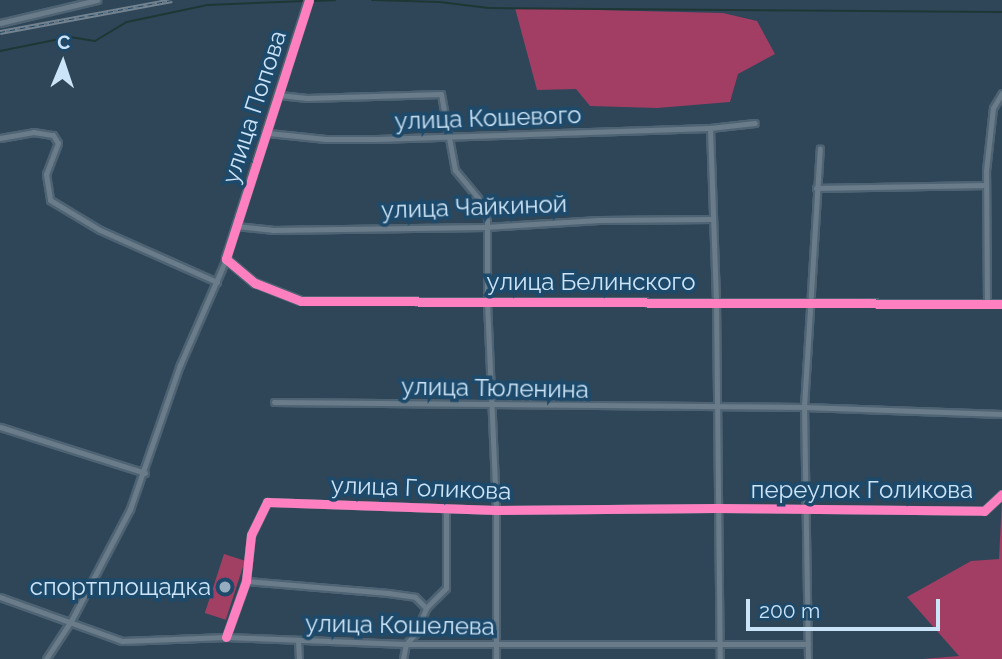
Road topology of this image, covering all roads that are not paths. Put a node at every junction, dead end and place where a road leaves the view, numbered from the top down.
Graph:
1 (97, 0) edge
2 (309, 0) edge
3 (0, 23) edge
4 (1002, 93) edge
5 (279, 95) junction
6 (755, 123) dead end
7 (710, 128) junction
8 (268, 134) junction
9 (449, 136) junction
10 (0, 138) edge
11 (820, 148) dead end
12 (985, 185) junction
13 (816, 188) junction
14 (713, 219) junction
15 (236, 226) junction
16 (485, 227) junction
17 (226, 259) junction
18 (217, 282) junction
19 (716, 301) junction
20 (487, 302) junction
21 (808, 302) junction
22 (987, 304) junction
23 (1002, 304) edge
24 (274, 402) dead end
25 (492, 405) junction
26 (715, 406) junction
27 (804, 407) junction
28 (1002, 414) edge
29 (0, 427) edge
30 (145, 473) junction
31 (1002, 494) edge
32 (716, 508) junction
33 (446, 509) junction
34 (806, 509) junction
35 (496, 510) junction
36 (246, 581) junction
37 (0, 597) edge
38 (426, 608) junction
39 (71, 621) junction
40 (226, 637) junction
41 (299, 640) junction
42 (720, 642) junction
43 (405, 644) junction
44 (496, 645) junction
45 (808, 645) junction
46 (46, 659) edge
47 (299, 659) edge
48 (403, 659) edge
49 (496, 659) edge
50 (720, 659) edge
51 (808, 659) edge

1 - 3 street
2 - 5 street, улица Попова
4 - 12 street
5 - 8 street, улица Попова
5 - 9 street
6 - 7 street, улица Кошевого
7 - 9 street, улица Кошевого
7 - 14 street
8 - 9 street, улица Кошевого
8 - 15 street, улица Попова
9 - 16 street
10 - 18 street
11 - 13 street
12 - 13 street
12 - 22 street
13 - 21 street
14 - 16 street, улица Чайкиной
14 - 19 street
15 - 16 street, улица Чайкиной
15 - 17 street
16 - 20 street
17 - 18 street
17 - 20 street, улица Белинского
18 - 30 street
19 - 20 street, улица Белинского
19 - 21 street, улица Белинского
19 - 26 street
20 - 25 street
21 - 22 street, улица Белинского
21 - 27 street
22 - 23 street, улица Белинского
24 - 25 street, улица Тюленина
25 - 26 street, улица Тюленина
25 - 35 street
26 - 27 street, улица Тюленина
26 - 32 street
27 - 28 street, улица Тюленина
27 - 34 street
29 - 30 street
30 - 39 street
31 - 34 street, переулок Голикова
32 - 34 street, переулок Голикова
32 - 35 street, улица Голикова
32 - 42 street
33 - 35 street, улица Голикова
33 - 36 street, улица Голикова
33 - 38 street
34 - 45 street
35 - 44 street
36 - 38 street
36 - 40 street, улица Голикова
37 - 39 street, улица Кошелева
38 - 43 street
39 - 40 street, улица Кошелева
39 - 46 street
40 - 41 street, улица Кошелева
41 - 43 street, улица Кошелева
41 - 47 street
42 - 44 street, улица Кошелева
42 - 45 street, улица Кошелева
42 - 50 street
43 - 44 street, улица Кошелева
43 - 48 street
44 - 49 street
45 - 51 street

